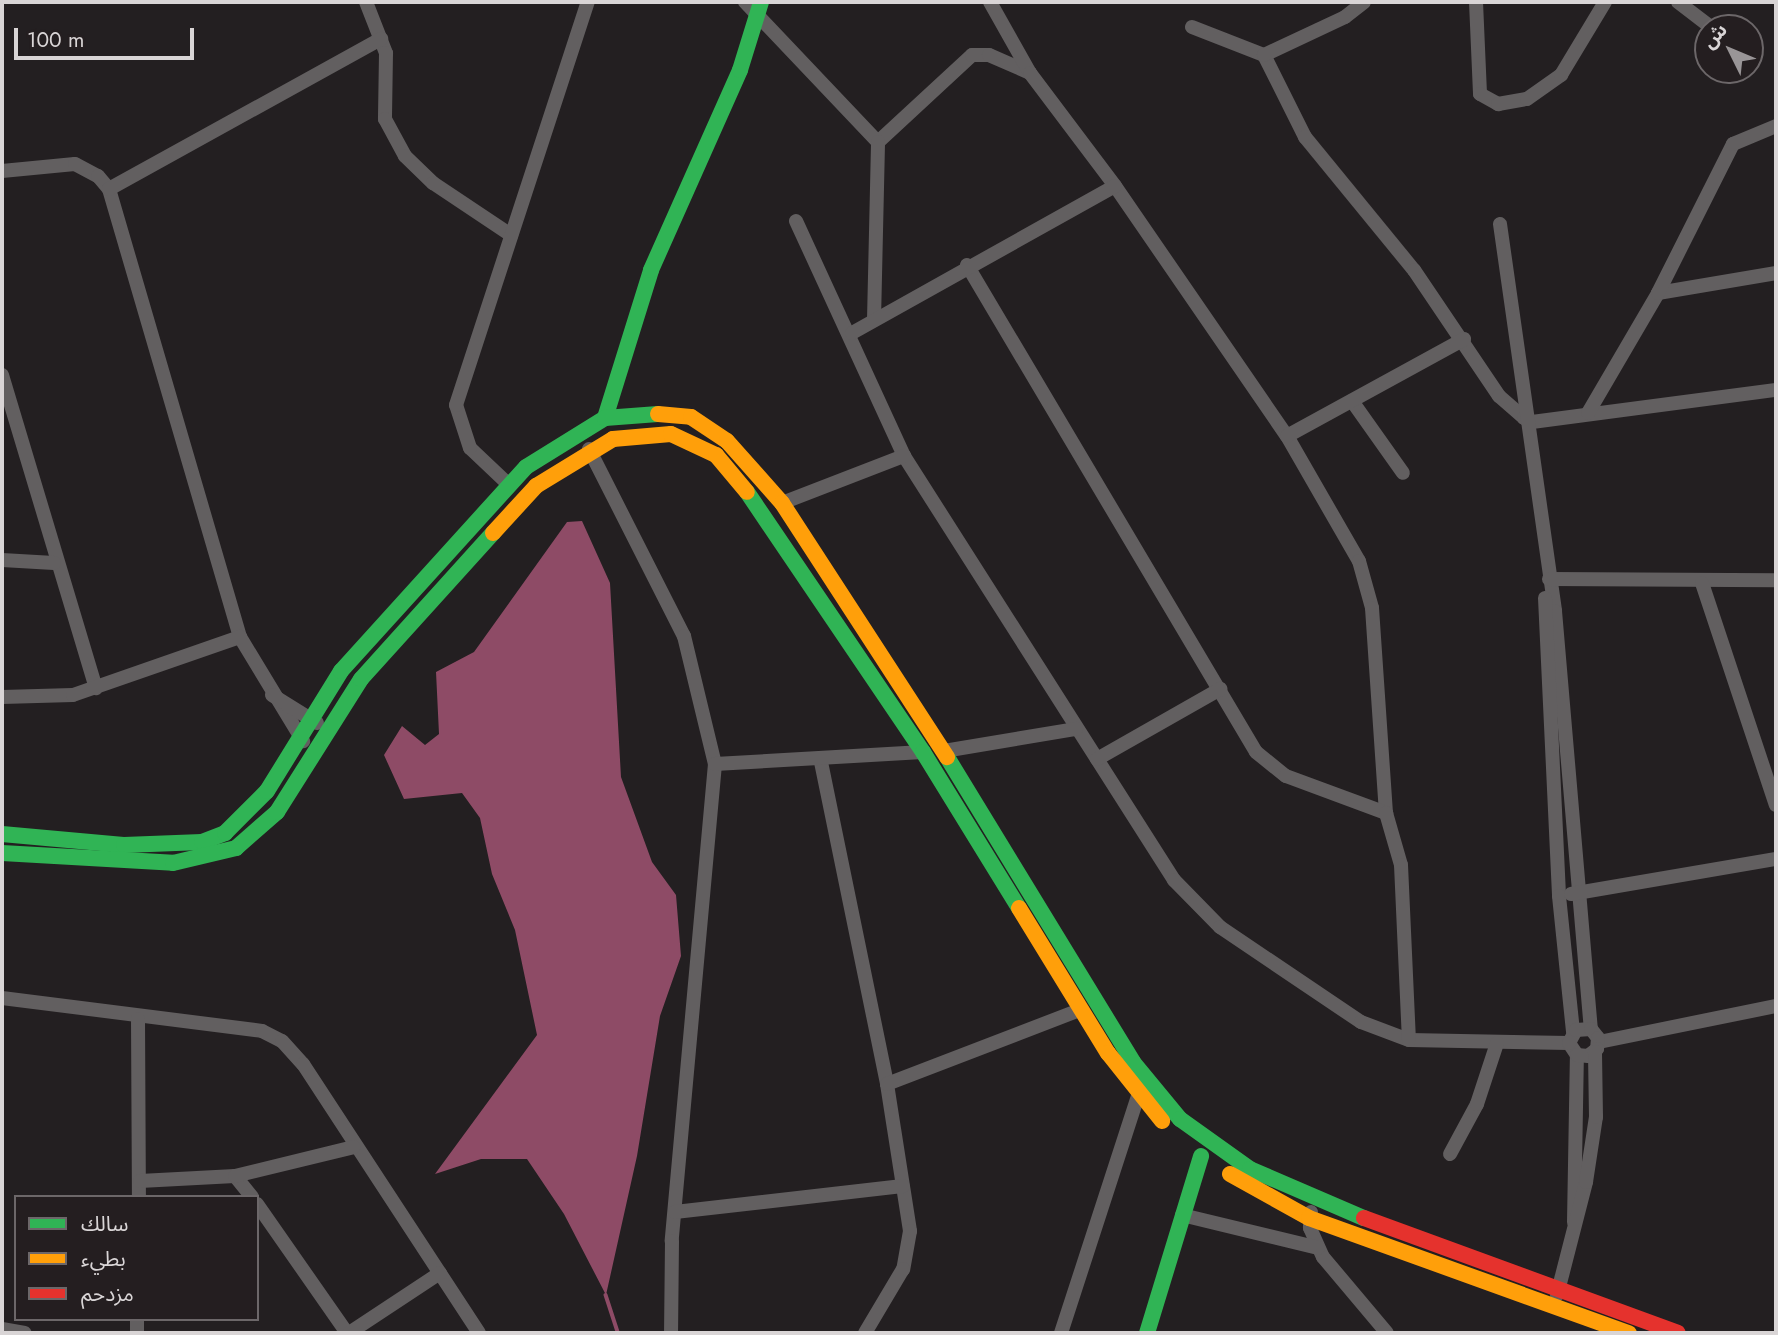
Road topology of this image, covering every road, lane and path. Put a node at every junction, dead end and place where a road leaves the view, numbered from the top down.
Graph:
1 (366, 2) edge
2 (588, 2) edge
3 (745, 2) edge
4 (761, 2) edge
5 (990, 2) edge
6 (1364, 2) edge
7 (1476, 2) edge
8 (1605, 2) edge
9 (1678, 2) edge
10 (1694, 14) edge
11 (758, 19) junction
12 (1192, 27) dead end
13 (381, 39) junction
14 (1264, 55) junction
15 (1030, 73) junction
16 (1776, 126) edge
17 (878, 142) junction
18 (2, 171) edge
19 (1115, 186) junction
20 (109, 189) junction
21 (796, 221) dead end
22 (1500, 225) dead end
23 (511, 234) junction
24 (967, 265) junction
25 (1776, 273) edge
26 (1658, 293) junction
27 (874, 320) junction
28 (852, 333) junction
29 (1464, 339) junction
30 (2, 375) edge
31 (612, 387) junction
32 (1776, 390) edge
33 (1352, 401) junction
34 (632, 412) junction
35 (1588, 413) junction
36 (605, 418) junction
37 (1532, 422) junction
38 (1287, 436) junction
39 (589, 449) junction
40 (904, 456) junction
41 (1403, 473) dead end
42 (509, 484) junction
43 (782, 503) junction
44 (808, 544) junction
45 (790, 550) junction
46 (2, 560) edge
47 (54, 563) junction
48 (1549, 579) junction
49 (1776, 580) edge
50 (1702, 583) junction
51 (240, 637) junction
52 (96, 688) junction
53 (1220, 689) junction
54 (271, 695) junction
55 (2, 697) edge
56 (311, 718) junction
57 (1076, 729) junction
58 (327, 730) junction
59 (299, 738) junction
60 (316, 750) junction
61 (944, 751) junction
62 (923, 752) junction
63 (1097, 759) junction
64 (821, 762) junction
65 (715, 764) junction
66 (1776, 805) edge
67 (1386, 813) junction
68 (2, 834) edge
69 (2, 853) edge
70 (1776, 859) edge
71 (1578, 893) junction
72 (1559, 896) junction
73 (2, 998) edge
74 (1776, 1006) edge
75 (1080, 1010) junction
76 (138, 1018) junction
77 (1409, 1040) junction
78 (1595, 1041) junction
79 (1497, 1043) junction
80 (1573, 1043) junction
81 (887, 1084) junction
82 (1138, 1096) junction
83 (354, 1147) junction
84 (1450, 1154) dead end
85 (1201, 1156) junction
86 (235, 1175) junction
87 (140, 1181) junction
88 (903, 1186) junction
89 (139, 1195) edge
90 (250, 1195) edge
91 (1313, 1200) junction
92 (259, 1207) edge
93 (675, 1212) junction
94 (1182, 1215) junction
95 (1309, 1218) junction
96 (1574, 1222) junction
97 (1318, 1248) junction
98 (440, 1273) junction
99 (1558, 1289) junction
100 (1554, 1306) junction
101 (2, 1329) edge
102 (25, 1333) edge
103 (348, 1333) edge
104 (480, 1333) edge
105 (671, 1333) edge
106 (865, 1333) edge
107 (1061, 1333) edge
108 (1147, 1333) edge
109 (1387, 1333) edge
110 (1629, 1333) edge
111 (1678, 1333) edge

1 - 13 street
2 - 23 street
3 - 11 street
4 - 11 main road
5 - 15 street
6 - 14 street
7 - 8 street
9 - 10 street
11 - 17 street
11 - 31 main road
12 - 14 street
13 - 20 street
13 - 23 street
14 - 29 street
15 - 17 street
15 - 19 street
16 - 26 street
17 - 27 street
18 - 20 street
19 - 24 street
19 - 38 street
20 - 51 street
21 - 28 street
22 - 37 street
23 - 42 street
24 - 27 street
24 - 53 street
25 - 26 street
26 - 35 street
27 - 28 street
28 - 40 street
29 - 33 street
29 - 37 street
30 - 47 street
31 - 34 main road
31 - 36 main road
32 - 35 street
33 - 38 street
33 - 41 street
34 - 36 main road
34 - 43 main road
35 - 37 street
36 - 42 main road
37 - 48 street
38 - 67 street
39 - 45 main road
39 - 58 main road
39 - 65 street
40 - 43 street
40 - 57 street
42 - 56 main road
43 - 44 main road
44 - 45 main road
44 - 61 main road
45 - 62 main road
46 - 47 street
47 - 52 street
48 - 50 street
48 - 71 street
48 - 72 street
49 - 50 street
50 - 66 street
51 - 52 street
51 - 54 street
52 - 55 street
53 - 63 street
53 - 67 street
54 - 56 street
54 - 59 street
56 - 58 street
56 - 59 main road
57 - 61 street
57 - 63 street
58 - 60 main road
59 - 60 street
59 - 68 main road
60 - 69 main road
61 - 91 main road
62 - 64 street
62 - 75 main road
63 - 77 street
64 - 65 street
64 - 81 street
65 - 93 street
67 - 77 street
70 - 71 street
71 - 72 street
71 - 78 street
72 - 80 street
73 - 76 street
74 - 78 street
75 - 81 street
75 - 82 main road
76 - 83 street
76 - 87 street
77 - 79 street
78 - 80 street
78 - 80 street
78 - 96 street
79 - 80 street
79 - 84 street
80 - 96 street
81 - 88 street
82 - 85 main road
82 - 107 street
83 - 86 street
83 - 98 street
85 - 94 main road
85 - 95 main road
86 - 87 street
86 - 90 street
87 - 89 street
88 - 93 street
88 - 106 street
91 - 95 street
91 - 99 main road
92 - 103 street
93 - 105 street
94 - 97 street
94 - 108 main road
95 - 97 street
95 - 100 main road
96 - 99 street
97 - 109 street
98 - 103 street
98 - 104 street
99 - 100 street
99 - 111 main road
100 - 110 main road
101 - 102 street

